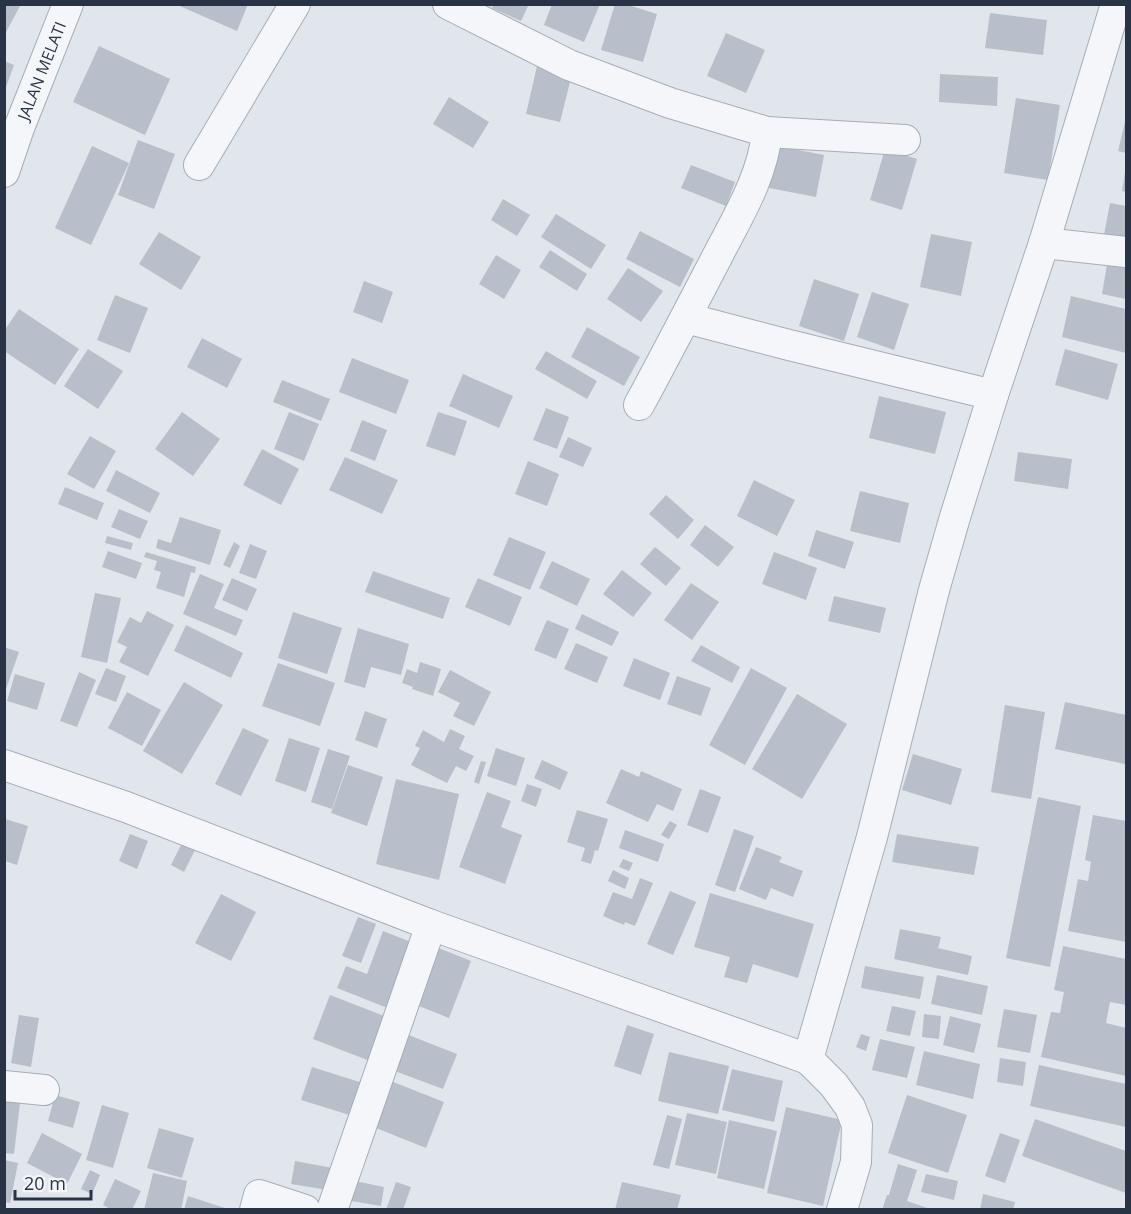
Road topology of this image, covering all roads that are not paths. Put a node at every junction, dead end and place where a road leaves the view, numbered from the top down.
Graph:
1 (68, 4) edge
2 (295, 4) edge
3 (448, 4) edge
4 (1116, 4) edge
5 (767, 132) junction
6 (905, 140) dead end
7 (199, 165) dead end
8 (4, 172) edge
9 (1044, 243) junction
10 (1126, 252) edge
11 (686, 318) junction
12 (993, 395) junction
13 (639, 405) dead end
14 (4, 765) edge
15 (431, 925) junction
16 (808, 1059) junction
17 (4, 1086) edge
18 (44, 1090) dead end
19 (255, 1209) edge
20 (305, 1209) edge
21 (332, 1209) edge
22 (842, 1209) edge

1 - 8 street, JALAN MELATI
2 - 7 street
3 - 5 street
4 - 9 street
5 - 6 street
5 - 11 street
9 - 10 street
9 - 12 street
11 - 12 street
11 - 13 street
12 - 16 street
14 - 15 street
15 - 16 street
15 - 21 street
16 - 22 street
17 - 18 street
19 - 20 street

